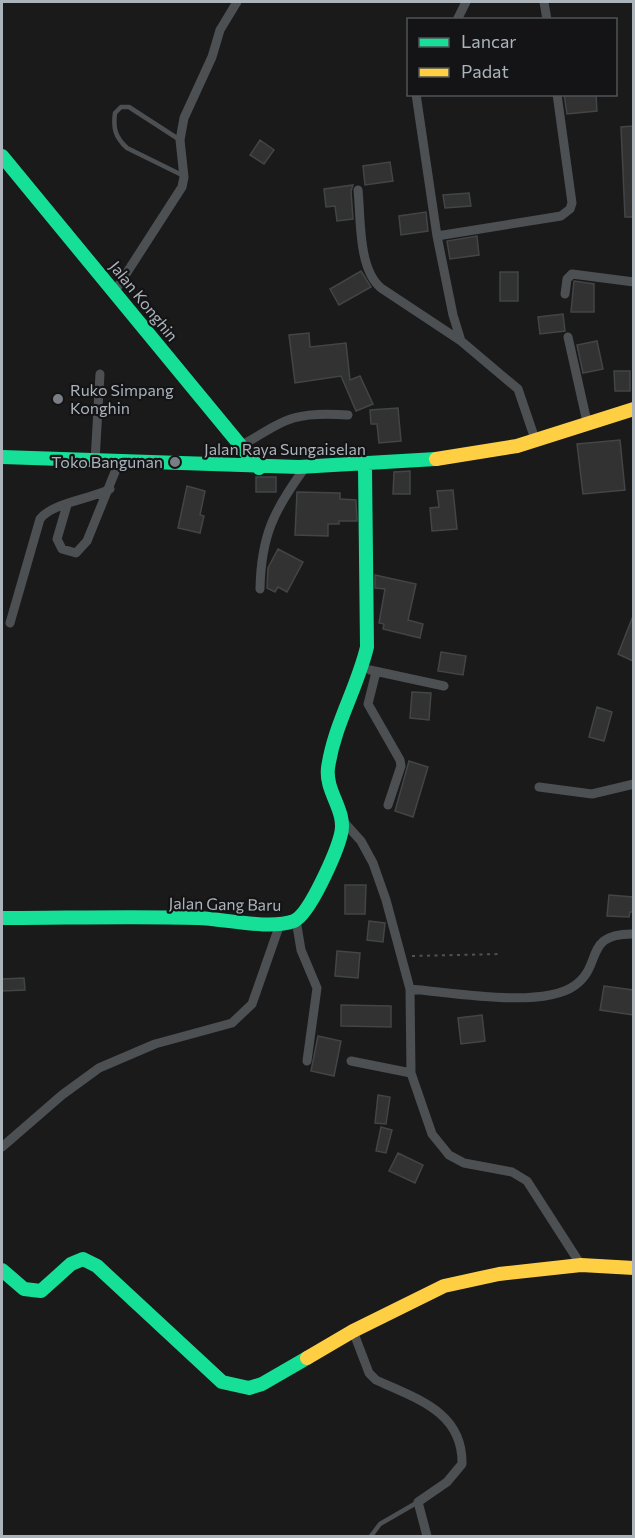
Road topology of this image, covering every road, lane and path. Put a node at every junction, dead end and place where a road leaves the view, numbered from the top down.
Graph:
1 (237, 2) edge
2 (466, 2) edge
3 (544, 2) edge
4 (458, 18) edge
5 (547, 18) edge
6 (416, 96) edge
7 (557, 96) edge
8 (180, 140) junction
9 (2, 156) edge
10 (184, 177) junction
11 (357, 190) dead end
12 (437, 236) junction
13 (633, 282) edge
14 (115, 291) junction
15 (565, 294) dead end
16 (568, 338) dead end
17 (461, 341) junction
18 (100, 374) dead end
19 (633, 410) edge
20 (348, 415) dead end
21 (587, 422) junction
22 (535, 439) junction
23 (241, 446) junction
24 (2, 458) edge
25 (95, 461) junction
26 (120, 462) junction
27 (365, 467) junction
28 (259, 468) junction
29 (304, 469) junction
30 (110, 489) junction
31 (67, 505) junction
32 (260, 589) dead end
33 (10, 623) dead end
34 (362, 667) junction
35 (376, 672) junction
36 (444, 686) dead end
37 (633, 784) edge
38 (539, 787) dead end
39 (388, 805) dead end
40 (343, 821) junction
41 (2, 918) edge
42 (296, 920) junction
43 (280, 924) junction
44 (633, 934) edge
45 (501, 954) dead end
46 (401, 956) junction
47 (410, 988) junction
48 (307, 1061) dead end
49 (351, 1061) dead end
50 (411, 1073) junction
51 (2, 1147) edge
52 (581, 1264) junction
53 (633, 1268) edge
54 (2, 1270) edge
55 (353, 1331) junction
56 (418, 1502) junction
57 (371, 1536) edge
58 (427, 1536) edge

1 - 8 street
2 - 4 street
3 - 5 street
6 - 12 street
7 - 12 street
8 - 10 street
8 - 10 lane
9 - 14 street, Jalan Konghin
10 - 14 street
11 - 17 street
12 - 17 street
13 - 15 street
14 - 23 street, Jalan Konghin
16 - 21 street
17 - 22 street
18 - 25 street
19 - 21 street, Jalan Raya Sungaiselan
20 - 23 street
21 - 22 street, Jalan Raya Sungaiselan
22 - 27 street, Jalan Raya Sungaiselan
23 - 28 street, Jalan Konghin
24 - 25 street, Jalan Raya Sungaiselan
25 - 26 street, Jalan Raya Sungaiselan
26 - 28 street, Jalan Raya Sungaiselan
26 - 30 street
27 - 29 street, Jalan Raya Sungaiselan
27 - 34 street
28 - 29 street, Jalan Raya Sungaiselan
29 - 32 street
30 - 31 street
30 - 31 street
31 - 33 street
34 - 35 street
34 - 40 street
35 - 36 street
35 - 39 street
37 - 38 street
40 - 42 street, Jalan Gang Baru
40 - 46 street
41 - 43 street, Jalan Gang Baru
42 - 43 street, Jalan Gang Baru
42 - 48 street
43 - 51 street
44 - 47 street
45 - 46 path
46 - 47 street
47 - 50 street
49 - 50 street
50 - 52 street
52 - 53 street
52 - 55 street
54 - 55 street
55 - 56 street
56 - 57 lane
56 - 58 street

